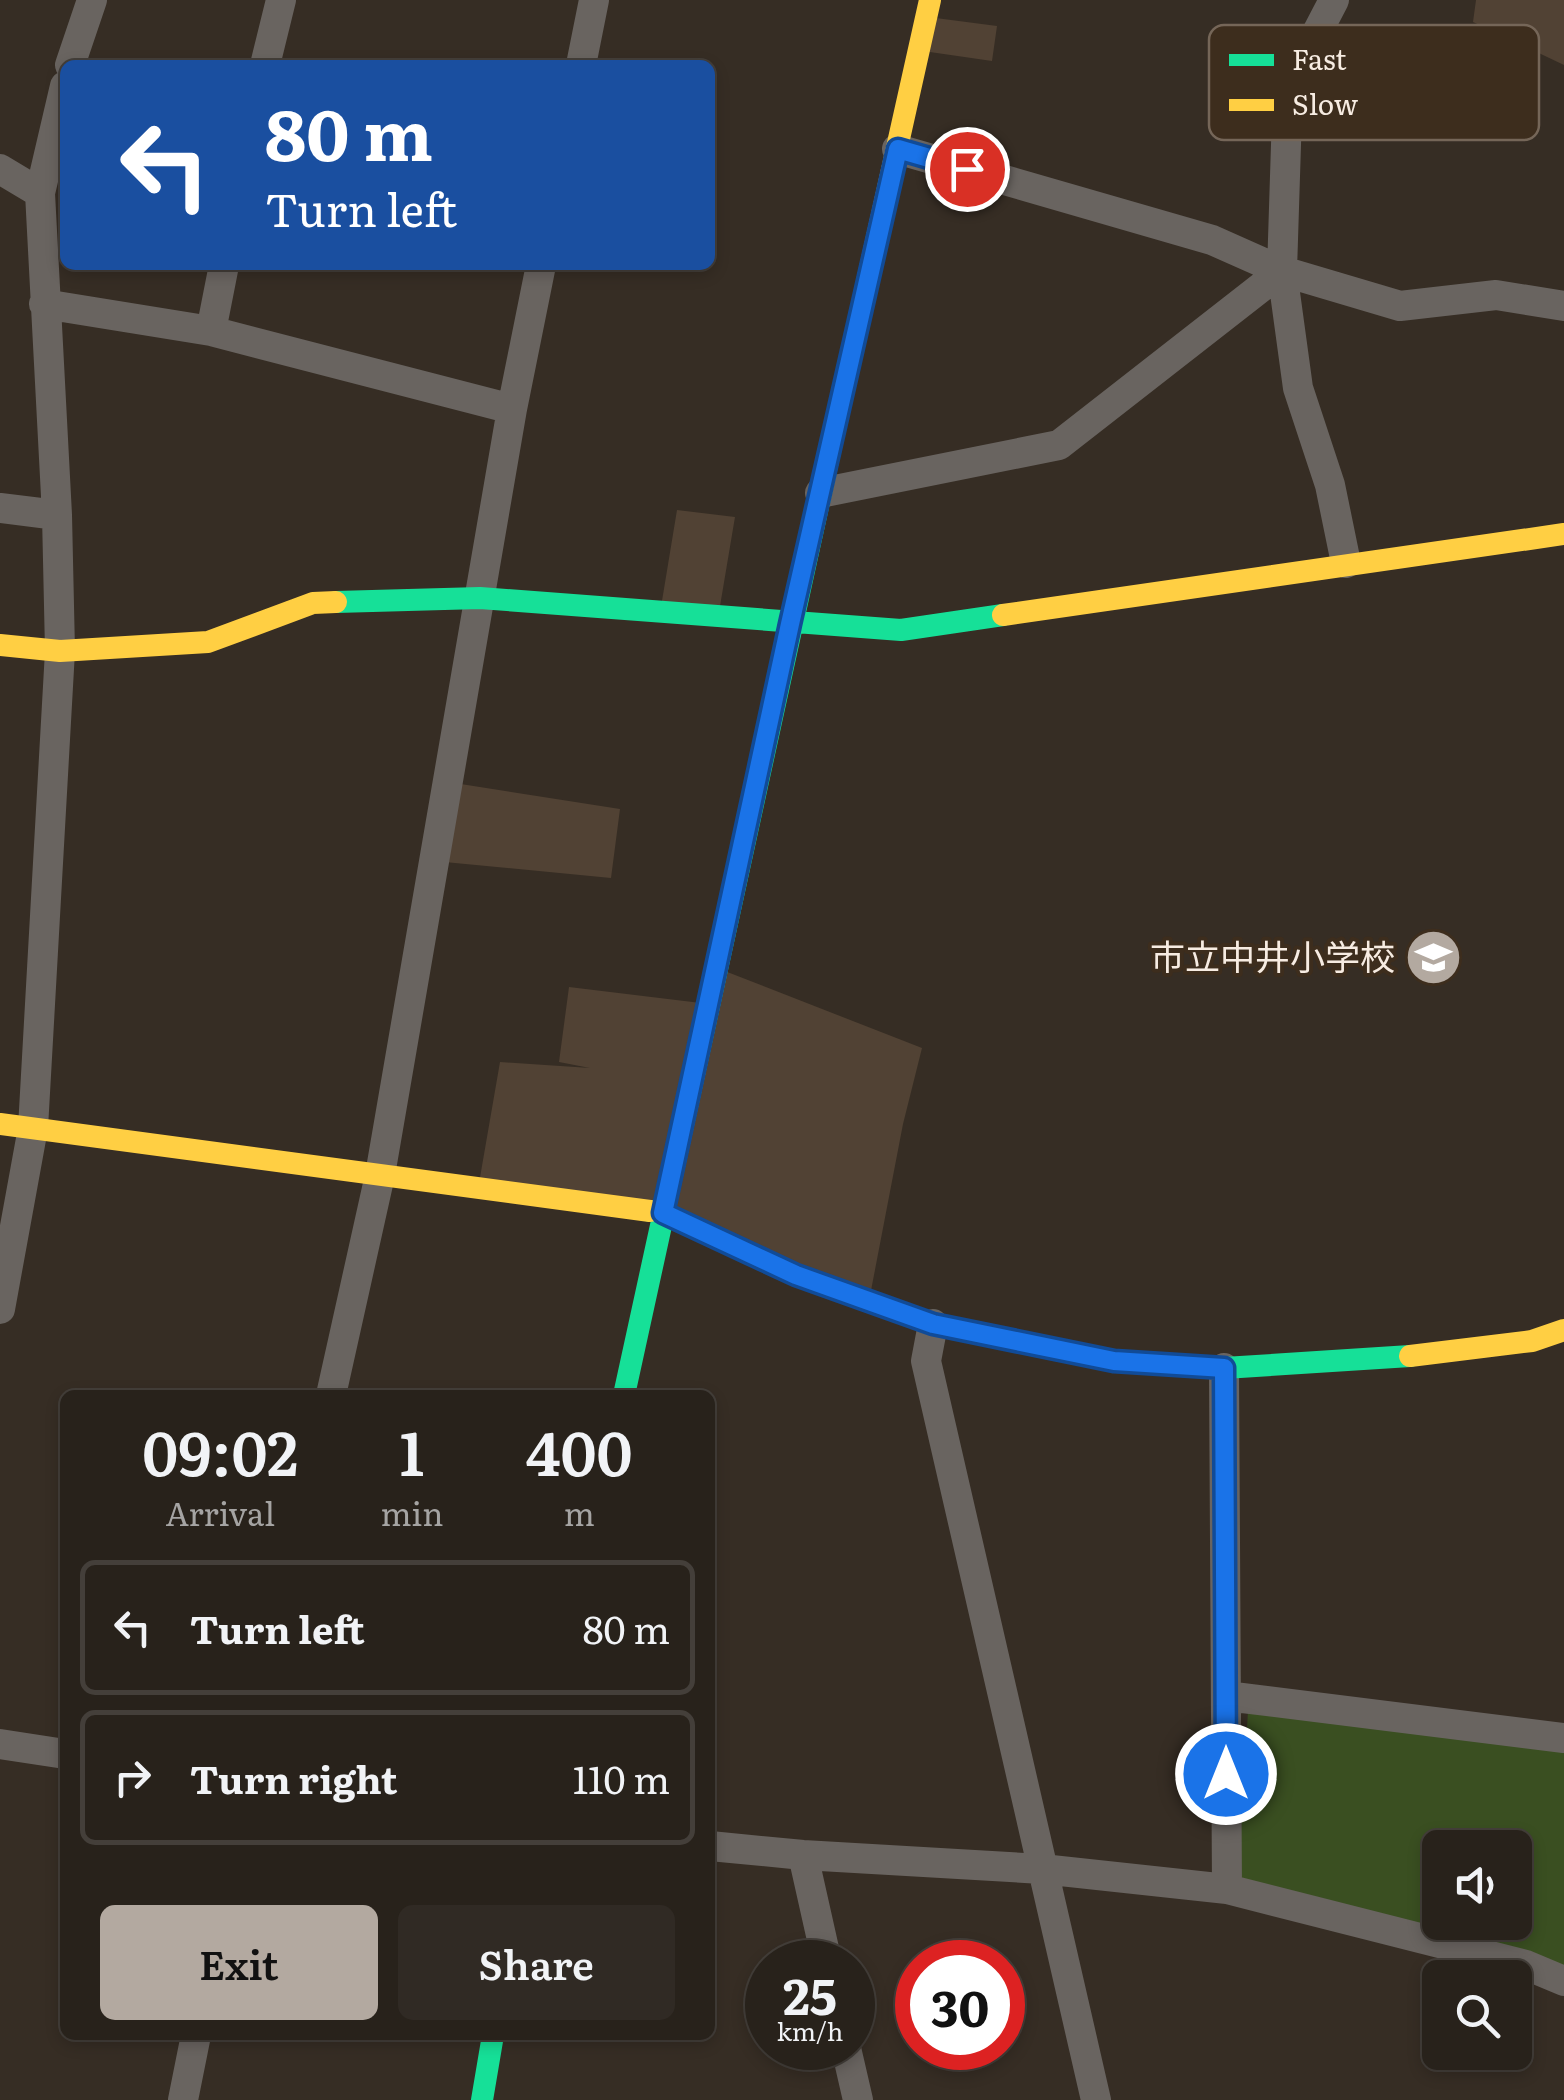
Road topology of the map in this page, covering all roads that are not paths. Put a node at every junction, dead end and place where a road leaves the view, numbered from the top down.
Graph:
1 (92, 0) edge
2 (281, 0) edge
3 (594, 0) edge
4 (930, 0) edge
5 (1334, 0) edge
6 (1321, 25) edge
7 (72, 60) edge
8 (267, 60) edge
9 (582, 60) edge
10 (60, 107) edge
11 (1286, 140) edge
12 (898, 149) junction
13 (0, 170) edge
14 (40, 193) junction
15 (223, 270) edge
16 (540, 270) edge
17 (1282, 271) junction
18 (44, 304) junction
19 (1564, 306) edge
20 (211, 331) junction
21 (512, 408) junction
22 (820, 493) junction
23 (0, 508) edge
24 (58, 515) junction
25 (1564, 534) edge
26 (1346, 563) junction
27 (480, 598) junction
28 (790, 624) junction
29 (0, 645) edge
30 (60, 651) junction
31 (0, 1124) edge
32 (32, 1128) junction
33 (380, 1176) junction
34 (663, 1213) junction
35 (0, 1309) edge
36 (933, 1324) junction
37 (1564, 1330) edge
38 (1224, 1368) junction
39 (332, 1390) edge
40 (625, 1390) edge
41 (1226, 1696) junction
42 (1564, 1738) edge
43 (0, 1744) edge
44 (60, 1753) edge
45 (715, 1847) edge
46 (803, 1856) junction
47 (1042, 1869) junction
48 (1226, 1889) junction
49 (822, 1940) edge
50 (1564, 1981) edge
51 (195, 2040) edge
52 (492, 2040) edge
53 (851, 2070) edge
54 (183, 2100) edge
55 (482, 2100) edge
56 (858, 2100) edge
57 (1096, 2100) edge

1 - 7 street
2 - 8 street
3 - 9 street
4 - 12 street
5 - 6 street
10 - 14 street
11 - 17 street
12 - 17 street
12 - 22 street
13 - 14 street
14 - 18 street
15 - 20 street
16 - 21 street
17 - 19 street
17 - 22 street
17 - 26 street
18 - 20 street
18 - 24 street
20 - 21 street
21 - 27 street
22 - 28 street
23 - 24 street
24 - 30 street
25 - 26 street
26 - 28 street
27 - 28 street
27 - 30 street
27 - 33 street
28 - 34 street
29 - 30 street
30 - 32 street
31 - 32 street
32 - 33 street
32 - 35 street
33 - 34 street
33 - 39 street
34 - 36 street
34 - 40 street
36 - 38 street
36 - 47 street
37 - 38 street
38 - 41 street
41 - 42 street
41 - 48 street
43 - 44 street
45 - 46 street
46 - 47 street
46 - 49 street
47 - 48 street
47 - 57 street
48 - 50 street
51 - 54 street
52 - 55 street
53 - 56 street

